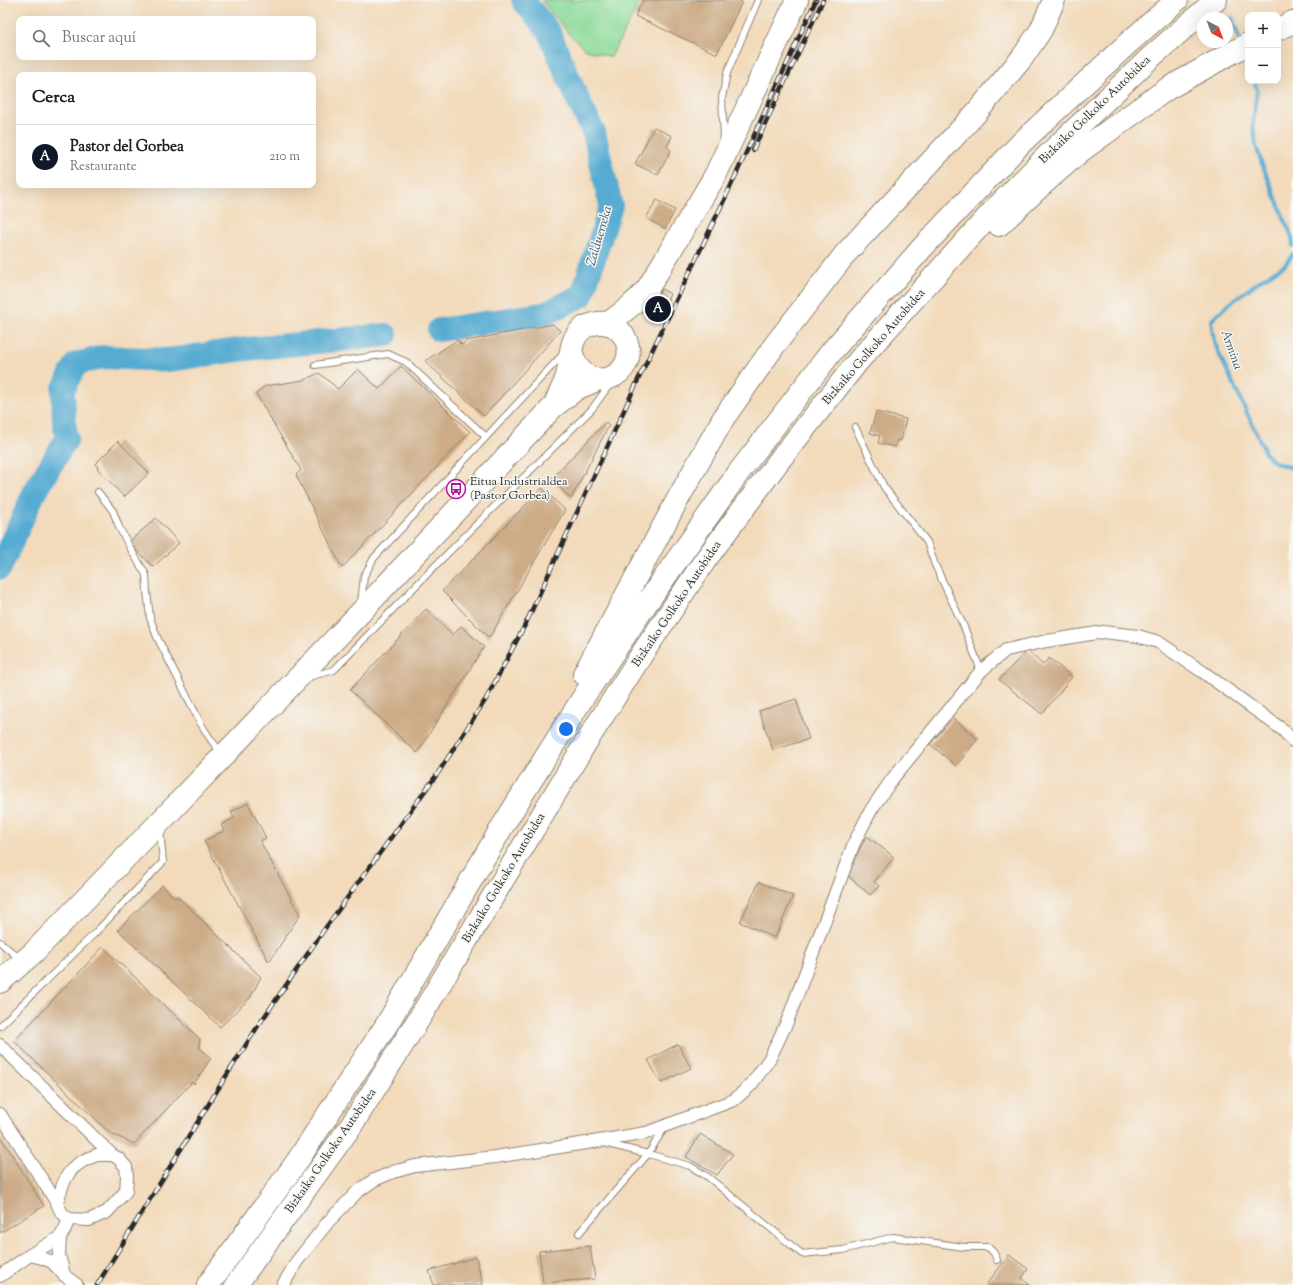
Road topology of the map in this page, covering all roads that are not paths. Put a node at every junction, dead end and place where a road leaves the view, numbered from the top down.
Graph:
1 (758, 0) edge
2 (797, 0) edge
3 (1054, 0) edge
4 (1177, 0) edge
5 (1216, 0) edge
6 (1293, 22) edge
7 (1281, 28) edge
8 (1245, 46) edge
9 (725, 154) junction
10 (938, 273) junction
11 (639, 299) junction
12 (607, 324) junction
13 (628, 344) junction
14 (572, 349) junction
15 (315, 365) dead end
16 (619, 372) junction
17 (597, 380) junction
18 (553, 407) junction
19 (855, 427) dead end
20 (486, 437) junction
21 (98, 492) dead end
22 (360, 613) junction
23 (981, 671) junction
24 (295, 680) junction
25 (1293, 741) edge
26 (223, 755) junction
27 (160, 822) junction
28 (502, 828) junction
29 (0, 942) edge
30 (22, 961) junction
31 (0, 982) edge
32 (0, 1026) edge
33 (0, 1045) edge
34 (0, 1114) edge
35 (666, 1126) junction
36 (599, 1141) junction
37 (648, 1154) junction
38 (112, 1155) junction
39 (57, 1203) junction
40 (69, 1219) junction
41 (579, 1233) dead end
42 (60, 1237) junction
43 (30, 1255) junction
44 (997, 1260) dead end
45 (64, 1275) junction
46 (0, 1276) edge
47 (77, 1285) edge
48 (208, 1285) edge
49 (236, 1285) edge
50 (283, 1285) edge

1 - 9 lane
2 - 9 highway
3 - 28 highway
4 - 28 highway, Bizkaiko Golkoko Autobidea
5 - 10 highway, Bizkaiko Golkoko Autobidea
6 - 7 highway
8 - 10 highway
9 - 11 highway
10 - 49 highway, Bizkaiko Golkoko Autobidea
11 - 12 highway
11 - 13 highway
12 - 13 highway
12 - 14 highway
13 - 16 highway
14 - 17 highway
14 - 18 highway
14 - 20 lane
15 - 20 lane
16 - 17 highway
16 - 24 lane
17 - 18 highway
18 - 22 highway
19 - 23 lane
20 - 22 lane
21 - 26 lane
22 - 24 highway
23 - 25 street
23 - 35 street
24 - 26 highway
26 - 27 highway
27 - 30 highway
27 - 32 lane
28 - 48 highway, Bizkaiko Golkoko Autobidea
29 - 30 lane
30 - 31 highway
33 - 38 street
34 - 39 street
35 - 36 street
35 - 37 lane
36 - 37 lane
36 - 50 street
37 - 41 lane
37 - 44 lane
38 - 39 street
38 - 40 street
39 - 40 street
40 - 42 street
42 - 43 street
42 - 45 street
43 - 45 street
43 - 46 street
45 - 47 street

